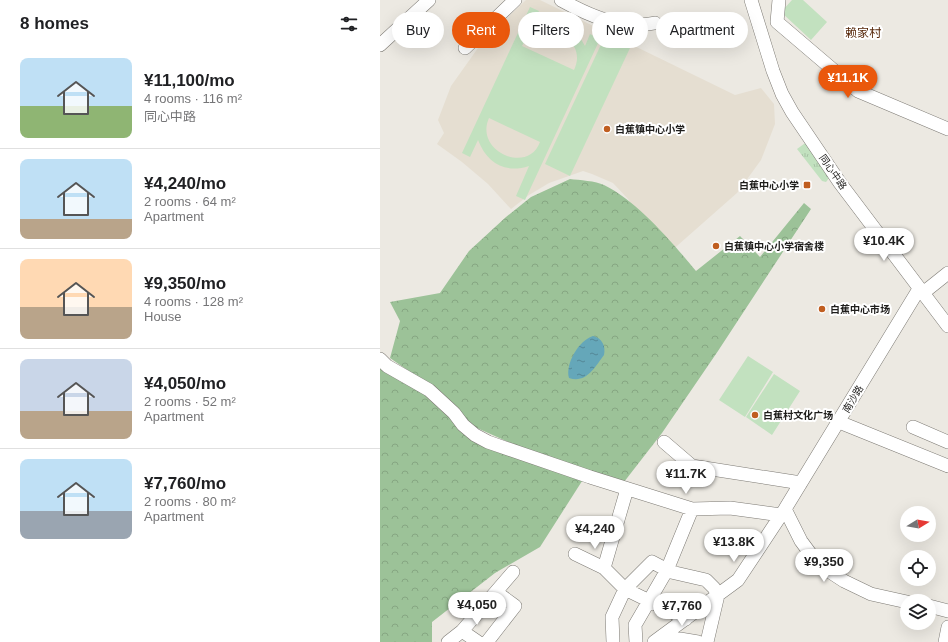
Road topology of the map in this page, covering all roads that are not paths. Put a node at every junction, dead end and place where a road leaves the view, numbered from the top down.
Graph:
1 (429, 0) edge
2 (515, 0) edge
3 (561, 0) edge
4 (753, 5) edge
5 (778, 6) edge
6 (502, 12) edge
7 (655, 22) dead end
8 (380, 45) edge
9 (948, 129) edge
10 (948, 273) edge
11 (921, 291) junction
12 (948, 326) edge
13 (380, 359) edge
14 (839, 422) junction
15 (913, 427) dead end
16 (664, 442) dead end
17 (948, 442) edge
18 (948, 466) edge
19 (801, 483) junction
20 (627, 489) junction
21 (692, 510) junction
22 (783, 512) junction
23 (575, 554) dead end
24 (604, 568) junction
25 (668, 570) junction
26 (513, 572) dead end
27 (625, 589) junction
28 (496, 592) junction
29 (718, 595) junction
30 (900, 600) edge
31 (650, 601) junction
32 (936, 608) edge
33 (948, 611) edge
34 (686, 619) junction
35 (948, 627) edge
36 (462, 631) junction
37 (658, 639) edge
38 (448, 642) edge
39 (478, 642) edge
40 (487, 642) edge
41 (613, 642) edge
42 (636, 642) edge
43 (698, 642) edge
44 (707, 642) edge
45 (945, 642) edge

1 - 8 street
2 - 6 street
3 - 7 street
4 - 5 street
4 - 11 street, 同心中路
5 - 9 street
10 - 11 street
11 - 12 street, 同心中路
11 - 14 street, 南沙路
13 - 20 street
14 - 18 street
14 - 19 street, 南沙路
15 - 17 street
16 - 19 street
19 - 22 street, 南沙路
20 - 21 street
20 - 24 street
21 - 22 street
21 - 25 street
22 - 29 street, 南沙路
22 - 30 street
23 - 24 street
24 - 27 street
25 - 27 street
25 - 29 street
25 - 31 street
26 - 28 street
27 - 31 street
27 - 41 street
28 - 36 street
28 - 40 street
29 - 34 street, 南沙路
29 - 44 street
31 - 34 street
31 - 42 street
32 - 33 street
34 - 37 street, 南沙路
35 - 45 street
36 - 38 street
36 - 39 street
37 - 43 street

